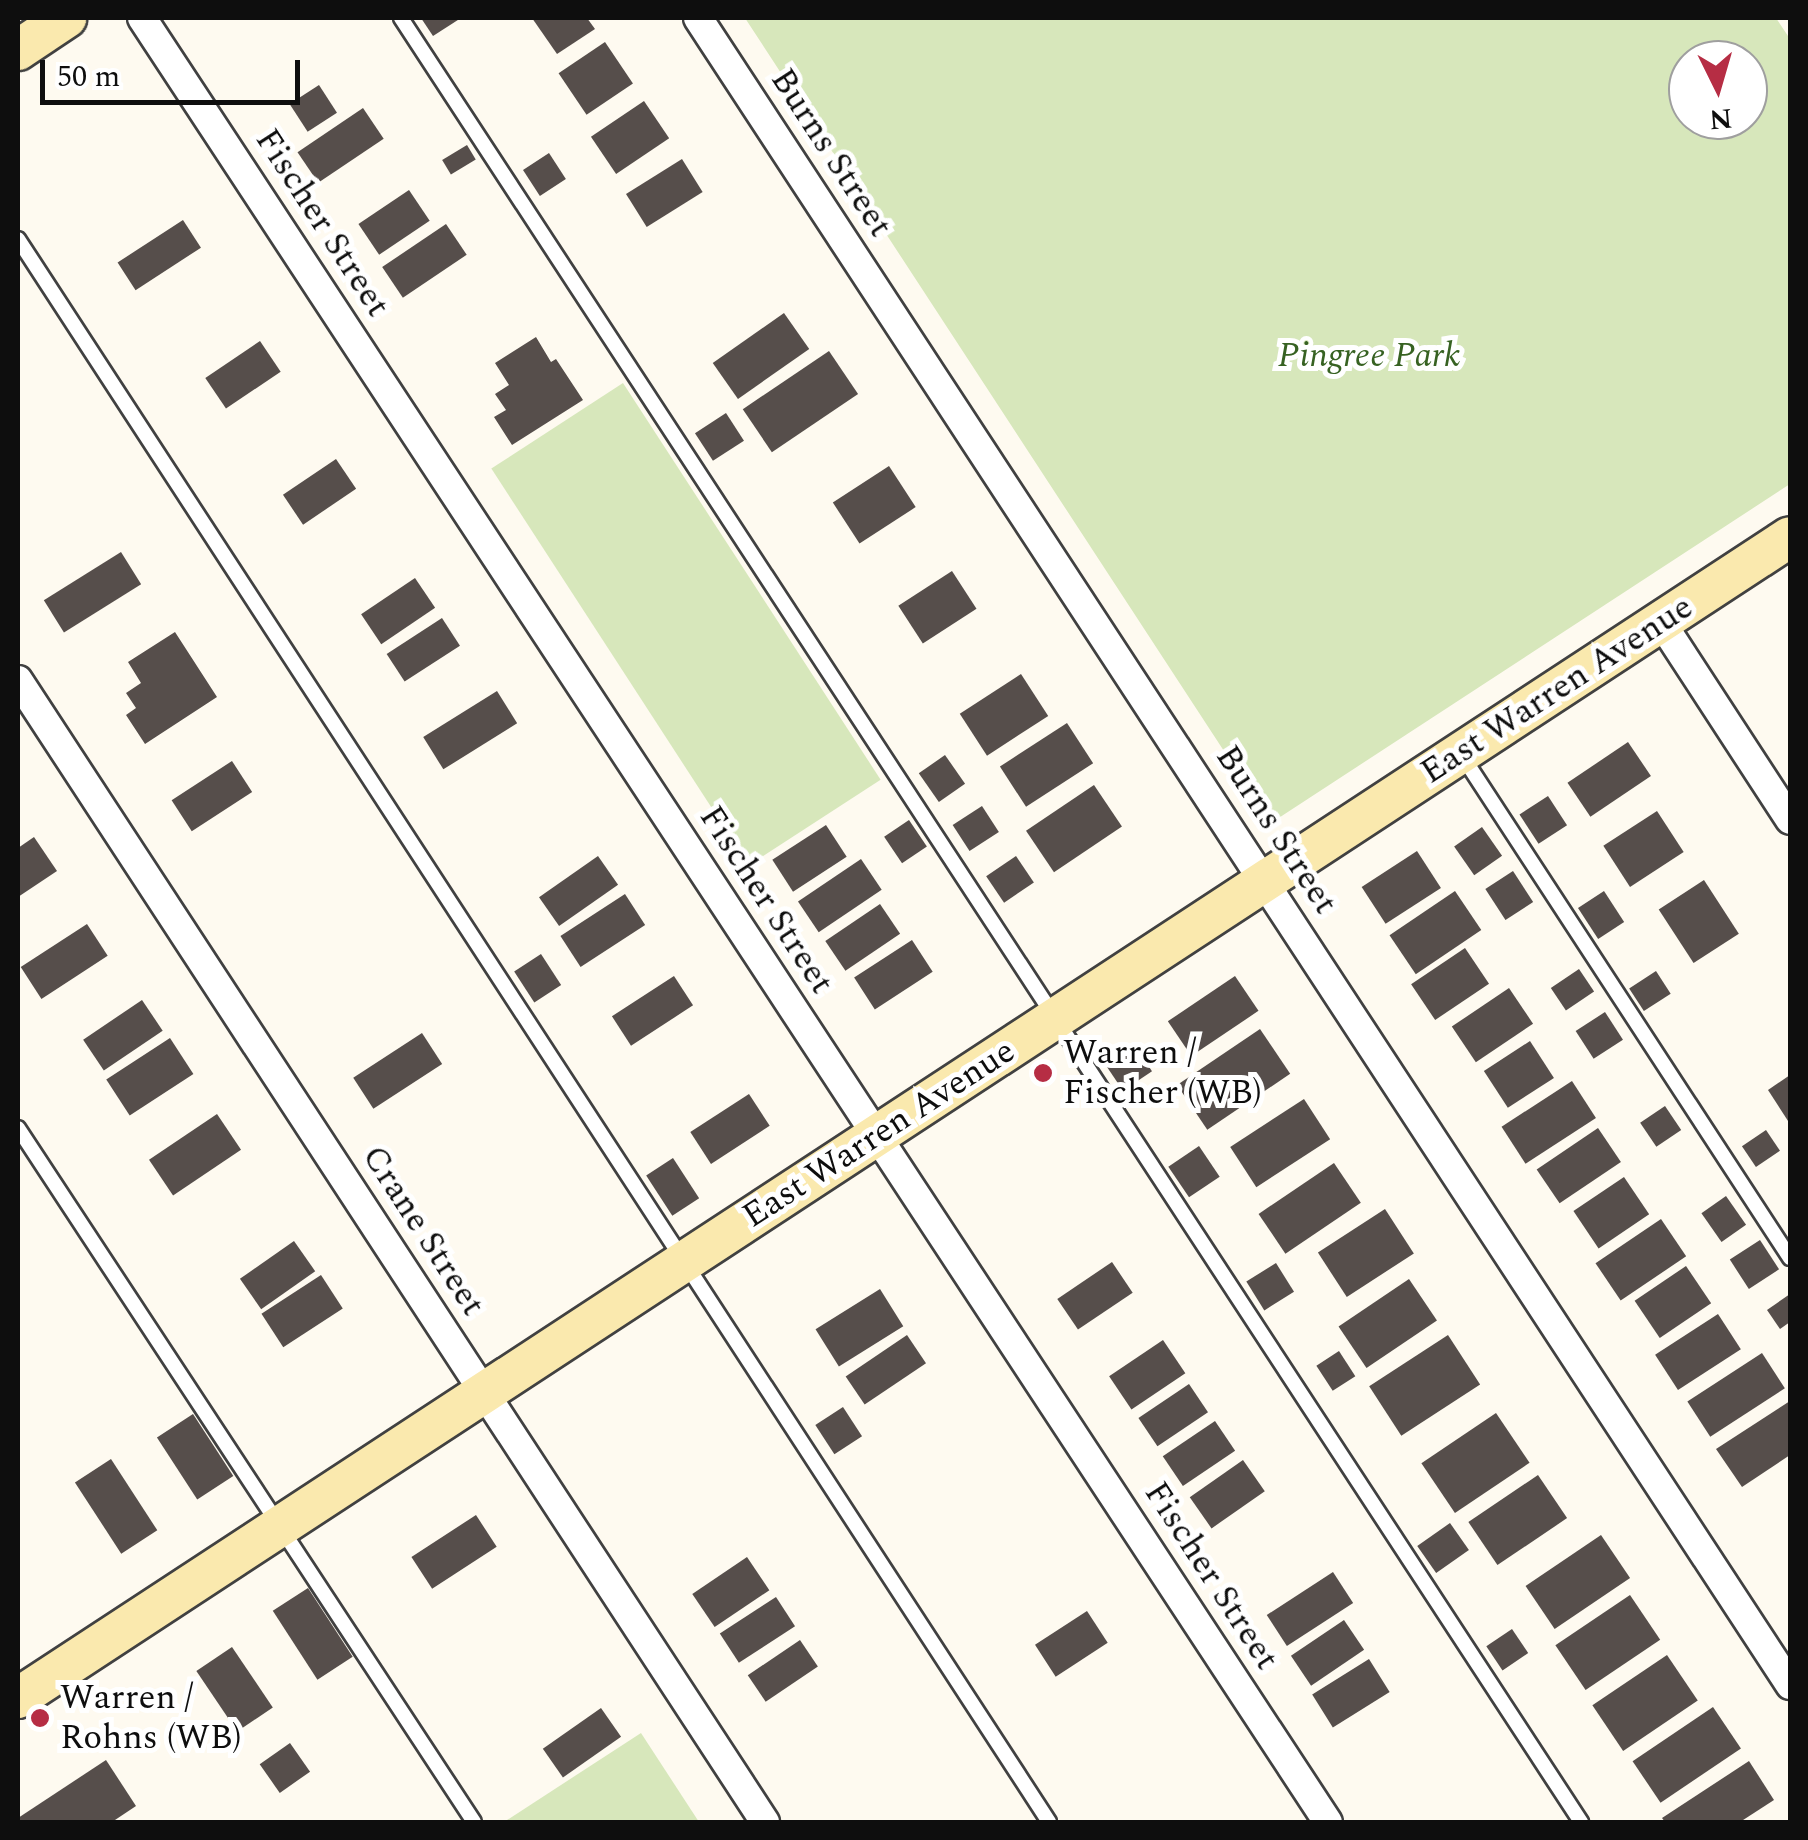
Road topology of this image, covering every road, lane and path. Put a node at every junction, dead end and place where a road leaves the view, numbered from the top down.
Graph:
1 (66, 18) edge
2 (142, 18) edge
3 (401, 18) edge
4 (698, 18) edge
5 (18, 50) edge
6 (18, 239) edge
7 (1790, 537) edge
8 (1661, 622) junction
9 (18, 680) edge
10 (1460, 754) junction
11 (1790, 820) edge
12 (1264, 882) junction
13 (1054, 1020) junction
14 (18, 1128) edge
15 (876, 1136) junction
16 (1790, 1258) edge
17 (684, 1261) junction
18 (484, 1393) junction
19 (281, 1526) junction
20 (1790, 1685) edge
21 (18, 1698) edge
22 (474, 1822) edge
23 (765, 1822) edge
24 (1049, 1822) edge
25 (1328, 1822) edge
26 (1581, 1822) edge

1 - 5 main road
2 - 15 street, Fischer Street
3 - 13 lane
4 - 12 street, Burns Street
6 - 17 lane
7 - 8 main road, East Warren Avenue
8 - 10 main road, East Warren Avenue
8 - 11 street
9 - 18 street, Crane Street
10 - 12 main road, East Warren Avenue
10 - 16 lane
12 - 13 main road, East Warren Avenue
12 - 20 street, Burns Street
13 - 15 main road, East Warren Avenue
13 - 26 lane
14 - 19 lane
15 - 17 main road, East Warren Avenue
15 - 25 street, Fischer Street
17 - 18 main road, East Warren Avenue
17 - 24 lane
18 - 19 main road, East Warren Avenue
18 - 23 street, Crane Street
19 - 21 main road, East Warren Avenue
19 - 22 lane

